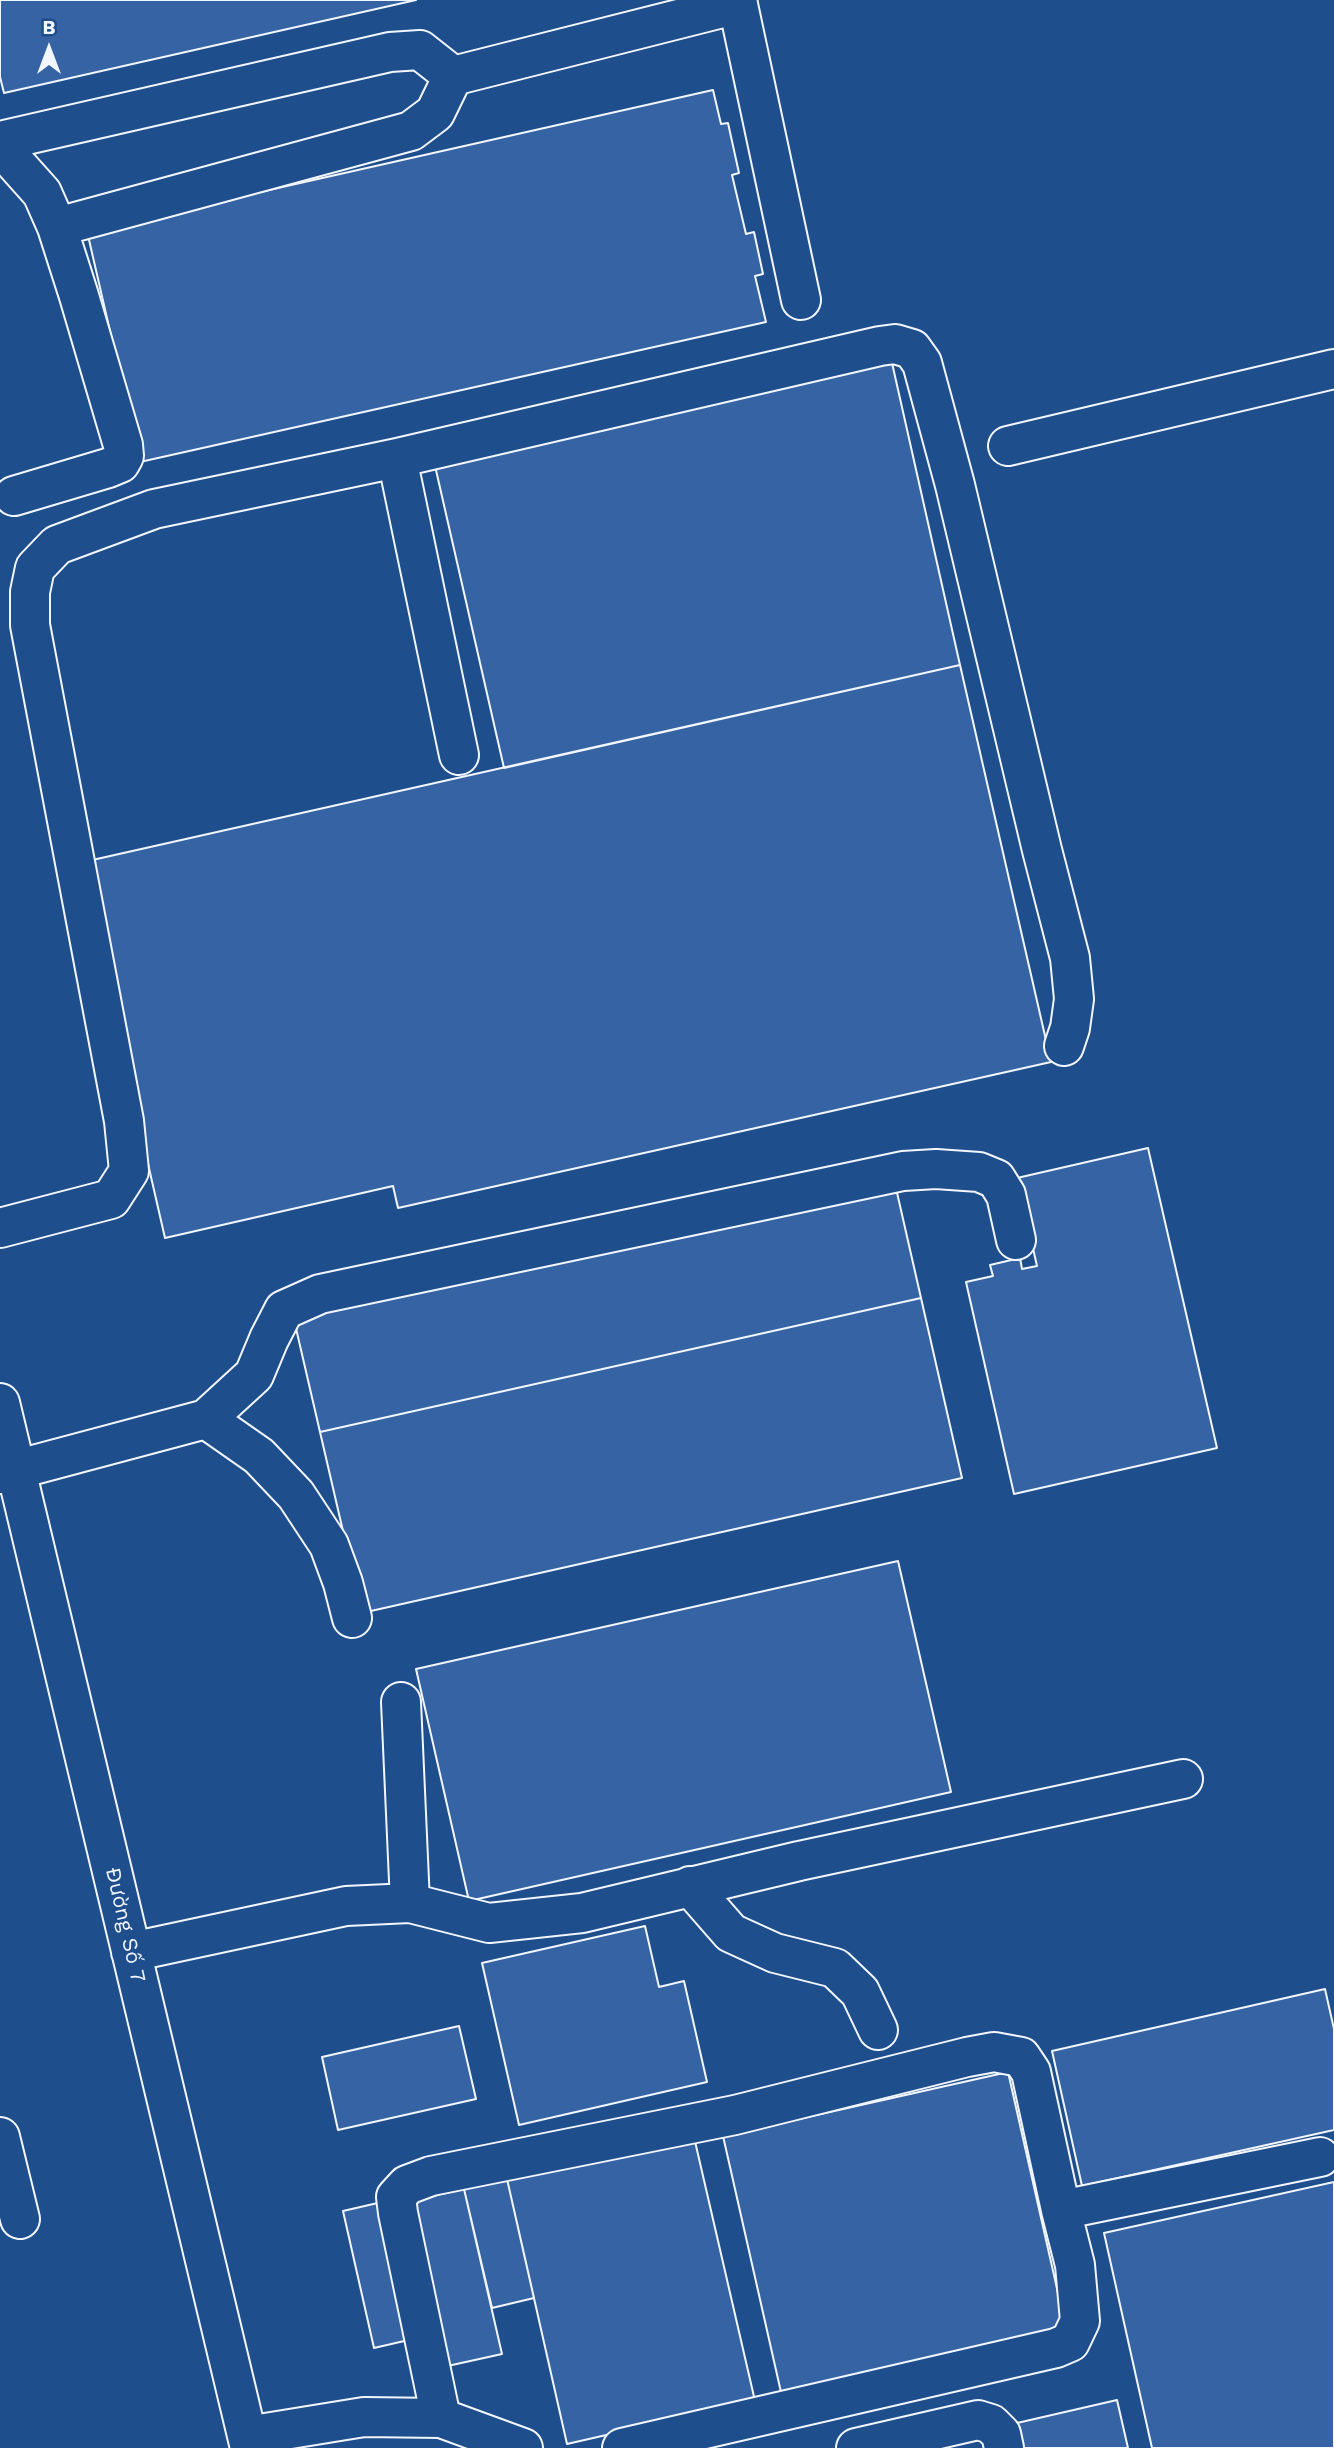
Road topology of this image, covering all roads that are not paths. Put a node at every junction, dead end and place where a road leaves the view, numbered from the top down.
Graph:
1 (737, 2) edge
2 (453, 76) junction
3 (0, 143) edge
4 (57, 227) junction
5 (801, 300) dead end
6 (1334, 369) edge
7 (1008, 446) dead end
8 (397, 458) junction
9 (14, 496) dead end
10 (459, 755) dead end
11 (1064, 1046) dead end
12 (0, 1228) edge
13 (1016, 1240) dead end
14 (0, 1403) edge
15 (206, 1419) junction
16 (8, 1472) edge
17 (352, 1618) dead end
18 (401, 1702) dead end
19 (1183, 1779) dead end
20 (690, 1886) junction
21 (410, 1903) junction
22 (131, 1952) junction
23 (878, 2030) dead end
24 (0, 2140) edge
25 (1320, 2157) dead end
26 (1060, 2210) junction
27 (20, 2219) dead end
28 (441, 2418) junction
29 (249, 2442) edge
30 (523, 2448) edge
31 (622, 2448) edge
32 (856, 2448) edge
33 (1004, 2448) edge

1 - 2 street
1 - 5 street
2 - 3 street
2 - 4 street
3 - 4 street
4 - 9 street
6 - 7 street
8 - 10 street
8 - 11 street
8 - 12 street
13 - 15 street
14 - 16 street, Đường Số 7
15 - 16 street
15 - 17 street
16 - 22 street, Đường Số 7
18 - 21 street
19 - 20 street
20 - 21 street
20 - 23 street
21 - 22 street
22 - 29 street, Đường Số 7
24 - 27 street
25 - 26 street
26 - 28 street
26 - 31 street
28 - 29 street
28 - 30 street
32 - 33 street

